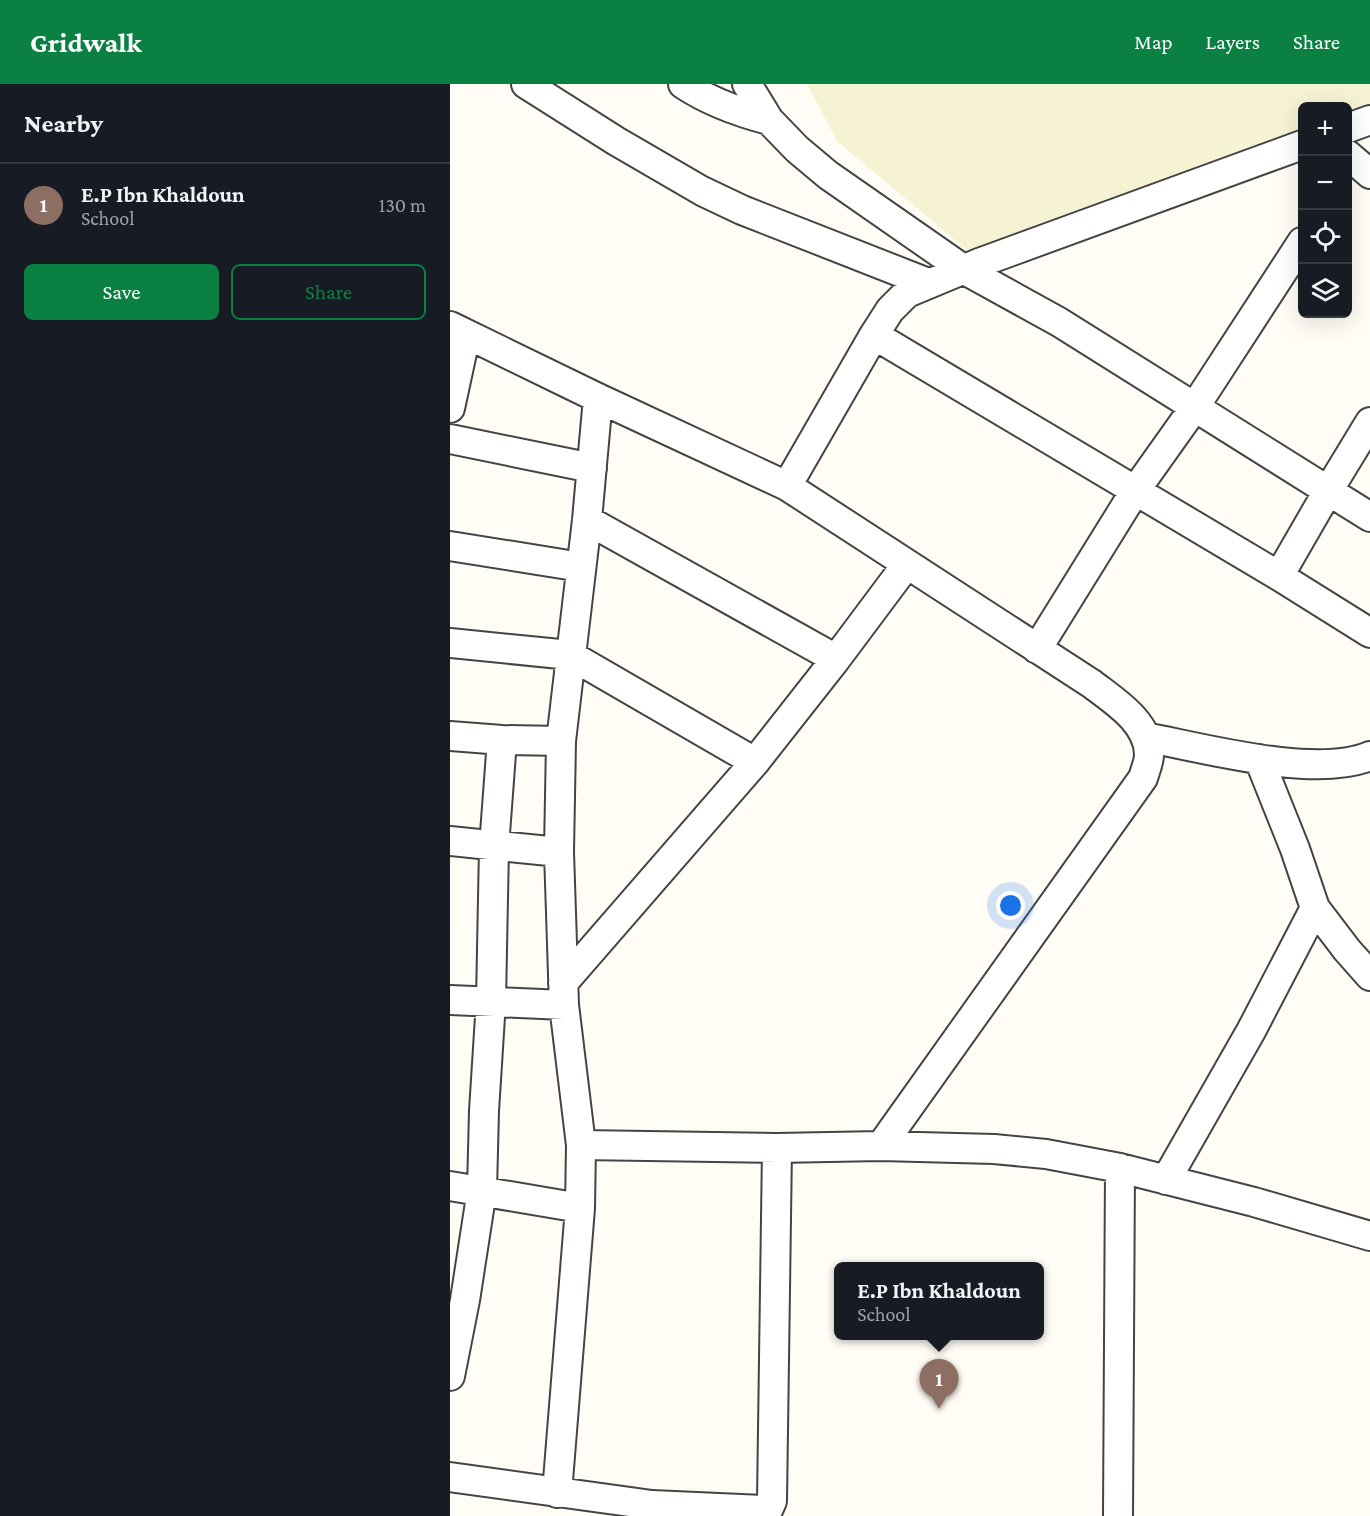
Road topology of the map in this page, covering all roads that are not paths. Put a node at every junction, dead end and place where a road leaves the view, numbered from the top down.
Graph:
1 (526, 84) edge
2 (683, 84) edge
3 (747, 84) edge
4 (769, 120) junction
5 (1370, 120) edge
6 (1352, 126) edge
7 (1298, 146) edge
8 (1298, 248) edge
9 (963, 269) junction
10 (928, 283) junction
11 (458, 330) edge
12 (874, 335) junction
13 (598, 398) junction
14 (450, 408) edge
15 (1194, 408) junction
16 (1370, 422) edge
17 (450, 439) edge
18 (592, 468) junction
19 (787, 486) junction
20 (1136, 491) junction
21 (1328, 491) junction
22 (1370, 517) edge
23 (587, 520) junction
24 (450, 546) edge
25 (907, 564) junction
26 (581, 567) junction
27 (1279, 576) junction
28 (1370, 633) edge
29 (450, 643) edge
30 (1037, 649) junction
31 (570, 655) junction
32 (836, 659) junction
33 (450, 736) edge
34 (1145, 736) junction
35 (502, 740) junction
36 (561, 741) junction
37 (1370, 756) edge
38 (1259, 759) junction
39 (755, 762) junction
40 (450, 842) edge
41 (494, 847) junction
42 (559, 852) junction
43 (1315, 908) junction
44 (1370, 976) edge
45 (564, 994) junction
46 (450, 1000) edge
47 (492, 1001) junction
48 (581, 1145) junction
49 (881, 1146) junction
50 (777, 1148) junction
51 (1120, 1168) junction
52 (1166, 1180) junction
53 (450, 1186) edge
54 (482, 1191) junction
55 (580, 1208) junction
56 (1370, 1236) edge
57 (450, 1376) edge
58 (450, 1477) edge
59 (557, 1493) junction
60 (652, 1511) edge
61 (1118, 1516) edge

1 - 10 street
2 - 4 street
3 - 4 street
4 - 9 street
5 - 6 street
7 - 9 street
8 - 15 street
9 - 10 street
9 - 15 street
10 - 12 street
11 - 13 street
11 - 14 street
12 - 19 street
12 - 20 street
13 - 18 street
13 - 19 street
15 - 20 street
15 - 21 street
16 - 21 street
17 - 18 street
18 - 23 street
19 - 25 street
20 - 27 street
20 - 30 street
21 - 22 street
21 - 27 street
23 - 26 street
23 - 32 street
24 - 26 street
25 - 30 street
25 - 32 street
26 - 31 street
27 - 28 street
29 - 31 street
30 - 34 street
31 - 36 street
31 - 39 street
32 - 39 street
33 - 35 street
34 - 38 street
34 - 49 street
35 - 36 street
35 - 41 street
36 - 42 street
37 - 38 street
38 - 43 street
39 - 45 street
40 - 41 street
41 - 42 street
41 - 47 street
42 - 45 street
43 - 44 street
43 - 52 street
45 - 47 street
45 - 48 street
46 - 47 street
47 - 54 street
48 - 50 street
48 - 55 street
49 - 50 street
49 - 51 street
50 - 60 street
51 - 52 street
51 - 61 street
52 - 56 street
53 - 54 street
54 - 55 street
54 - 57 street
55 - 59 street
58 - 59 street
59 - 60 street

